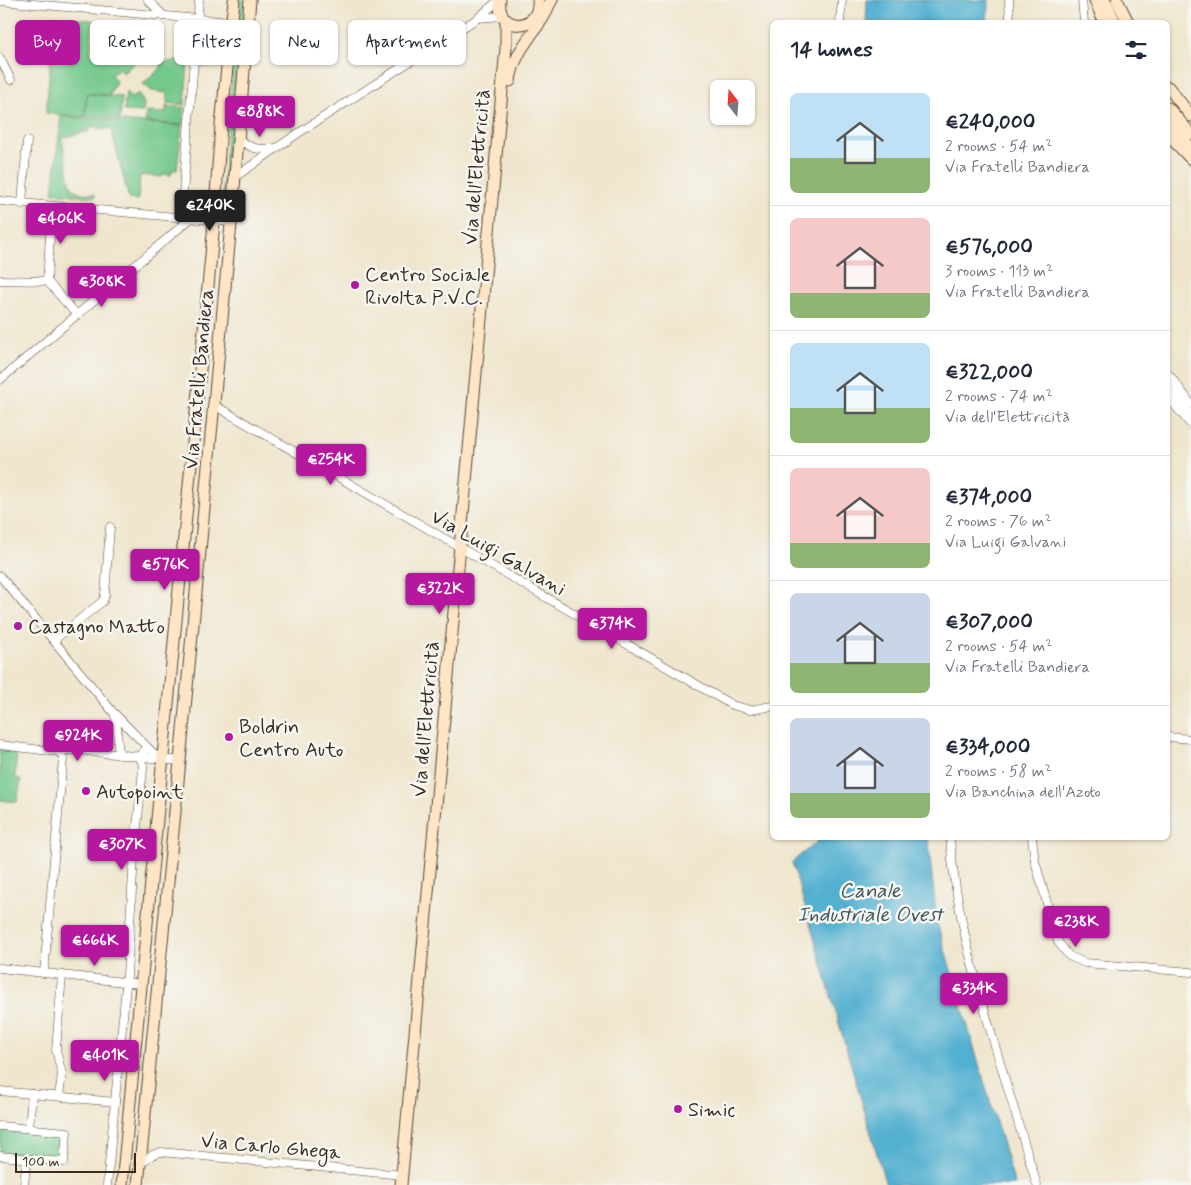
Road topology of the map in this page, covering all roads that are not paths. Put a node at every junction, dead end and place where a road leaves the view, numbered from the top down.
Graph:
1 (148, 0) edge
2 (199, 0) edge
3 (234, 0) edge
4 (250, 0) edge
5 (500, 0) edge
6 (552, 0) edge
7 (842, 0) edge
8 (1009, 0) edge
9 (1082, 0) edge
10 (1088, 0) edge
11 (1095, 0) edge
12 (1105, 0) edge
13 (1117, 0) edge
14 (0, 1) edge
15 (540, 2) edge
16 (156, 8) junction
17 (147, 14) junction
18 (164, 16) junction
19 (478, 18) junction
20 (504, 18) junction
21 (197, 20) joint
22 (232, 20) edge
23 (840, 20) edge
24 (1010, 20) edge
25 (1084, 20) edge
26 (1095, 20) edge
27 (1103, 20) edge
28 (1114, 20) edge
29 (1127, 20) edge
30 (521, 25) junction
31 (506, 48) junction
32 (0, 58) edge
33 (193, 65) edge
34 (227, 65) edge
35 (11, 80) dead end
36 (1170, 90) edge
37 (1170, 110) edge
38 (1191, 116) edge
39 (1170, 124) edge
40 (1191, 134) edge
41 (1170, 137) edge
42 (238, 138) junction
43 (28, 141) dead end
44 (278, 147) junction
45 (1191, 148) edge
46 (496, 152) junction
47 (1191, 159) edge
48 (235, 177) junction
49 (0, 201) edge
50 (22, 204) junction
51 (52, 207) junction
52 (181, 217) junction
53 (190, 219) junction
54 (213, 222) junction
55 (231, 222) junction
56 (0, 280) edge
57 (47, 281) junction
58 (77, 314) junction
59 (1170, 377) edge
60 (0, 380) edge
61 (1170, 388) edge
62 (1170, 399) edge
63 (1191, 404) edge
64 (214, 405) junction
65 (1191, 414) edge
66 (1191, 424) edge
67 (110, 527) dead end
68 (459, 548) junction
69 (0, 576) edge
70 (54, 640) junction
71 (770, 707) edge
72 (122, 727) junction
73 (1170, 737) edge
74 (1191, 739) edge
75 (0, 745) edge
76 (147, 748) junction
77 (73, 750) junction
78 (57, 751) junction
79 (120, 755) junction
80 (139, 756) junction
81 (160, 758) junction
82 (63, 759) junction
83 (180, 761) junction
84 (950, 840) edge
85 (1032, 840) edge
86 (0, 968) edge
87 (44, 972) junction
88 (1191, 972) edge
89 (62, 975) junction
90 (126, 981) junction
91 (141, 984) junction
92 (0, 1091) edge
93 (32, 1094) junction
94 (60, 1096) junction
95 (115, 1102) junction
96 (0, 1126) edge
97 (30, 1128) junction
98 (0, 1156) edge
99 (27, 1158) junction
100 (140, 1164) junction
101 (402, 1180) edge
102 (24, 1185) edge
103 (107, 1185) edge
104 (122, 1185) edge
105 (138, 1185) edge
106 (1037, 1185) edge

1 - 16 street
2 - 21 street
3 - 22 main road, Via Fratelli Bandiera
4 - 42 main road, Via Fratelli Bandiera
5 - 19 street
5 - 20 main road, Via dell'Elettricità
6 - 46 main road
7 - 23 street
8 - 24 street
9 - 25 street
10 - 26 main road
11 - 27 main road
12 - 28 main road
13 - 29 main road
14 - 17 street
15 - 30 main road, Via dell'Elettricità
16 - 17 street
16 - 18 street
17 - 18 street
18 - 21 street
19 - 20 street
19 - 44 street
20 - 30 main road
20 - 31 main road, Via dell'Elettricità
30 - 31 main road, Via dell'Elettricità
31 - 46 main road, Via dell'Elettricità
32 - 35 street
33 - 52 street
34 - 54 main road, Via Fratelli Bandiera
36 - 38 main road
37 - 40 main road
39 - 45 main road
41 - 47 main road
42 - 44 street
42 - 48 main road, Via Fratelli Bandiera
43 - 50 street
44 - 48 street
46 - 68 main road, Via dell'Elettricità
48 - 55 main road, Via Fratelli Bandiera
49 - 50 street
50 - 51 street
51 - 52 street
51 - 57 street
52 - 53 street
53 - 54 street
53 - 58 street
54 - 55 street
54 - 81 main road, Via Fratelli Bandiera
55 - 64 main road, Via Fratelli Bandiera
56 - 57 street
57 - 58 street
58 - 60 street
59 - 63 street
61 - 65 street
62 - 66 street
64 - 68 street, Via Luigi Galvani
64 - 83 main road, Via Fratelli Bandiera
67 - 70 street
68 - 71 street, Via Luigi Galvani
68 - 101 main road, Via dell'Elettricità
69 - 70 street
70 - 72 street
72 - 76 street
72 - 79 street
73 - 74 street
75 - 78 street
76 - 80 street
76 - 81 street
77 - 78 street
77 - 79 street
77 - 82 street
78 - 82 street
79 - 80 street
80 - 81 street
80 - 90 street
81 - 83 street
81 - 91 main road, Via Fratelli Bandiera
82 - 87 street
83 - 100 main road, Via Fratelli Bandiera
84 - 106 street
85 - 88 street
86 - 87 street
87 - 89 street
89 - 90 street
89 - 94 street
90 - 91 street
90 - 95 street
91 - 104 main road, Via Fratelli Bandiera
92 - 93 street
93 - 94 street
93 - 97 street
94 - 95 street
95 - 103 street
96 - 97 street
97 - 99 street
98 - 99 street
99 - 102 street
100 - 101 street, Via Carlo Ghega
100 - 105 main road, Via Fratelli Bandiera

